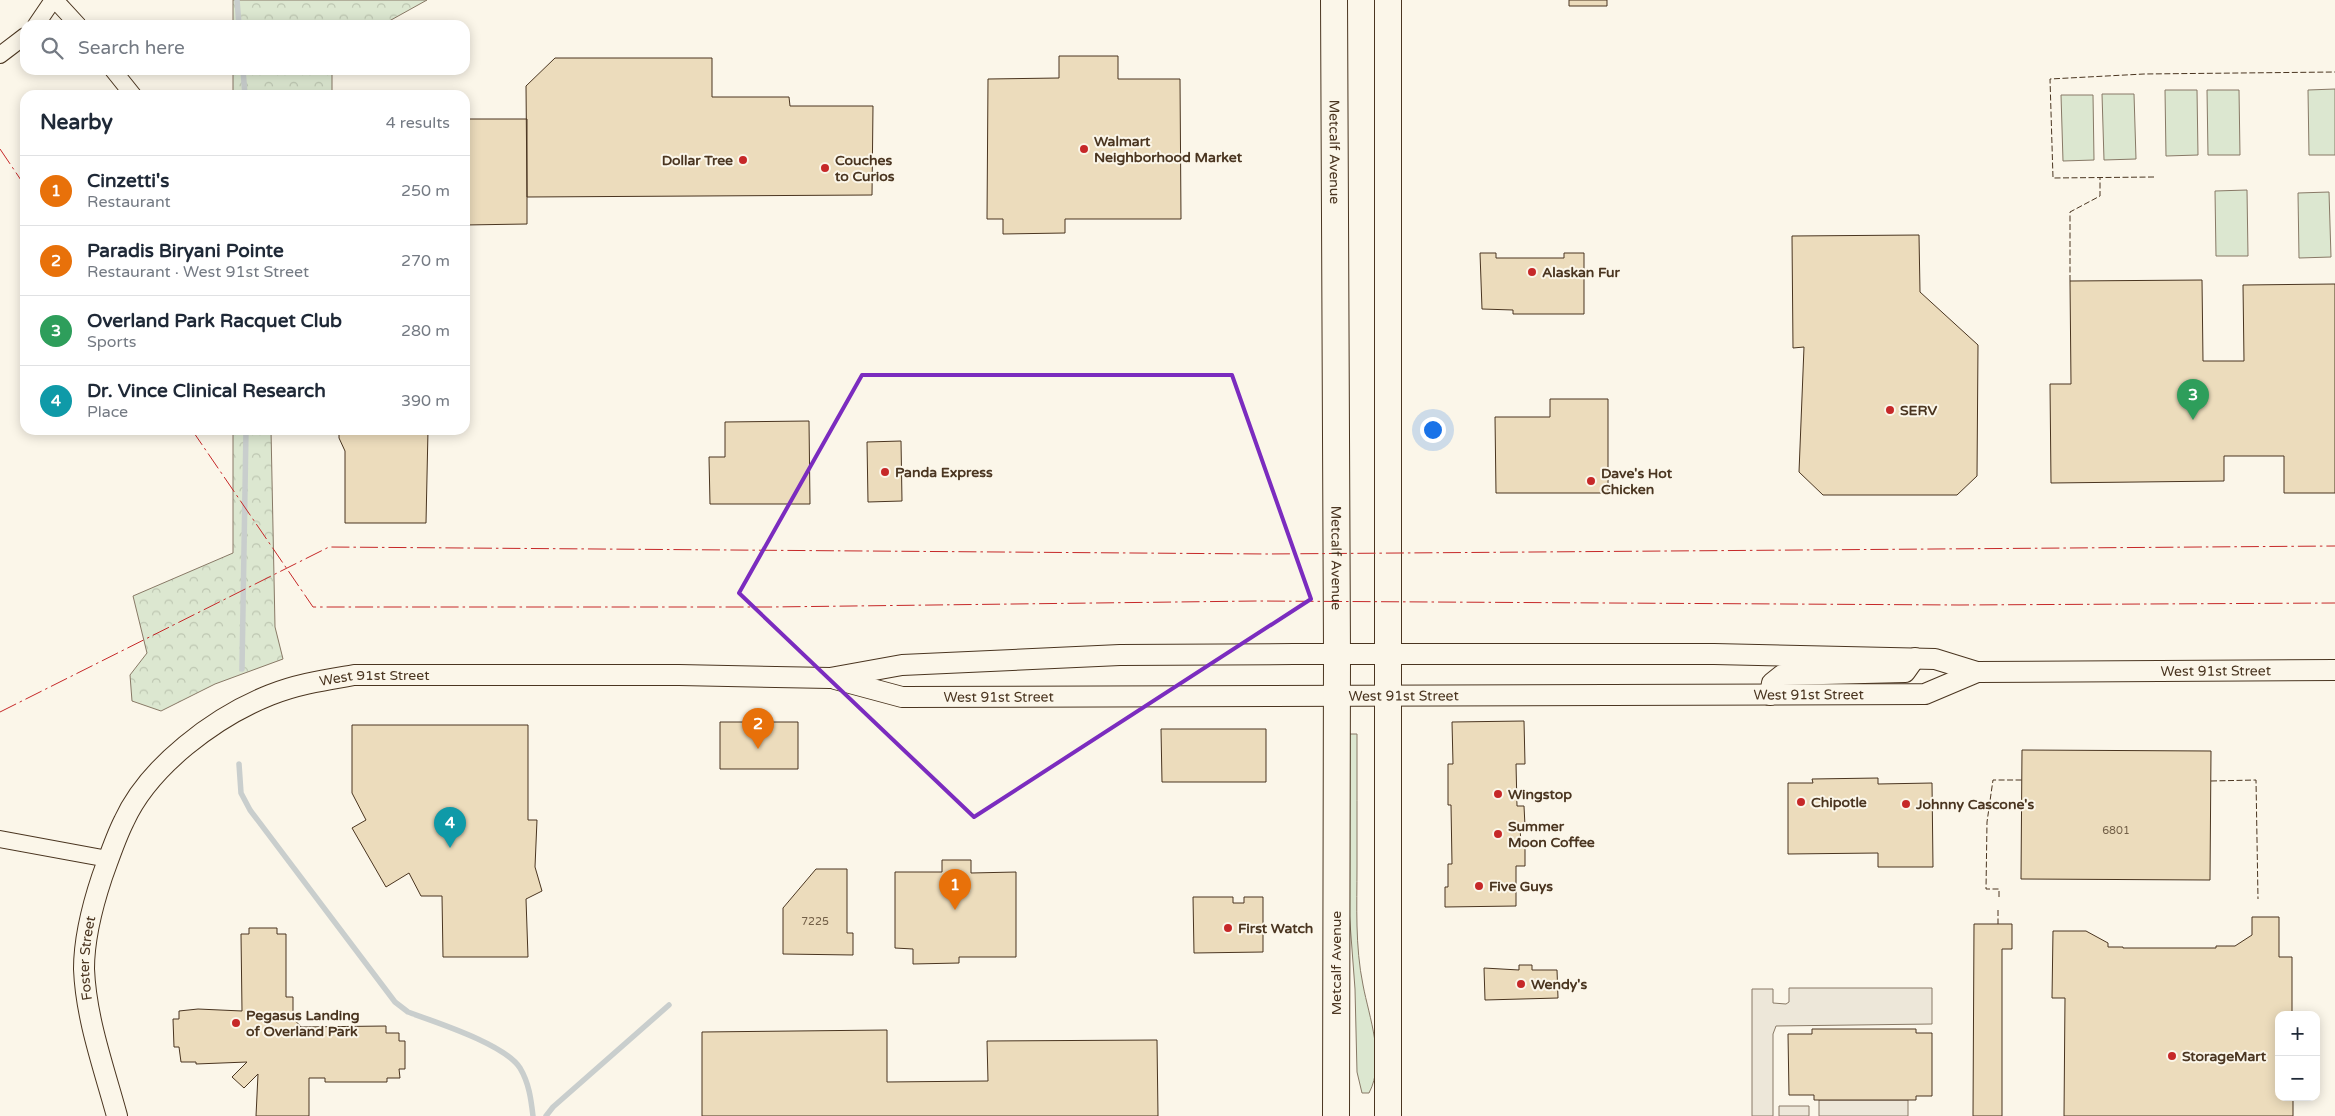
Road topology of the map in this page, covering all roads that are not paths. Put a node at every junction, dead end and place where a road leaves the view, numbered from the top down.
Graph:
1 (54, 0) edge
2 (1334, 0) edge
3 (1388, 0) edge
4 (40, 20) edge
5 (73, 20) edge
6 (20, 40) edge
7 (0, 55) edge
8 (117, 75) edge
9 (129, 90) edge
10 (1337, 654) junction
11 (1766, 655) junction
12 (1388, 656) junction
13 (1915, 658) junction
14 (2335, 670) edge
15 (1977, 672) junction
16 (830, 678) junction
17 (1388, 695) junction
18 (1770, 695) junction
19 (1337, 696) junction
20 (1655, 696) junction
21 (0, 839) edge
22 (108, 859) junction
23 (117, 1116) edge
24 (1336, 1116) edge
25 (1388, 1116) edge

1 - 4 street
1 - 5 street
2 - 10 main road, Metcalf Avenue
3 - 12 main road
6 - 7 street
8 - 9 street
10 - 12 street, West 91st Street
10 - 16 street, West 91st Street
10 - 19 main road, Metcalf Avenue
11 - 12 street, West 91st Street
11 - 13 street, West 91st Street
11 - 20 street
12 - 17 main road
13 - 15 street, West 91st Street
13 - 18 street
14 - 15 street, West 91st Street
15 - 18 street, West 91st Street
16 - 19 street, West 91st Street
16 - 22 street, West 91st Street
17 - 19 street, West 91st Street
17 - 20 street, West 91st Street
17 - 25 main road
18 - 20 street, West 91st Street
19 - 24 main road, Metcalf Avenue
21 - 22 street
22 - 23 street, Foster Street

